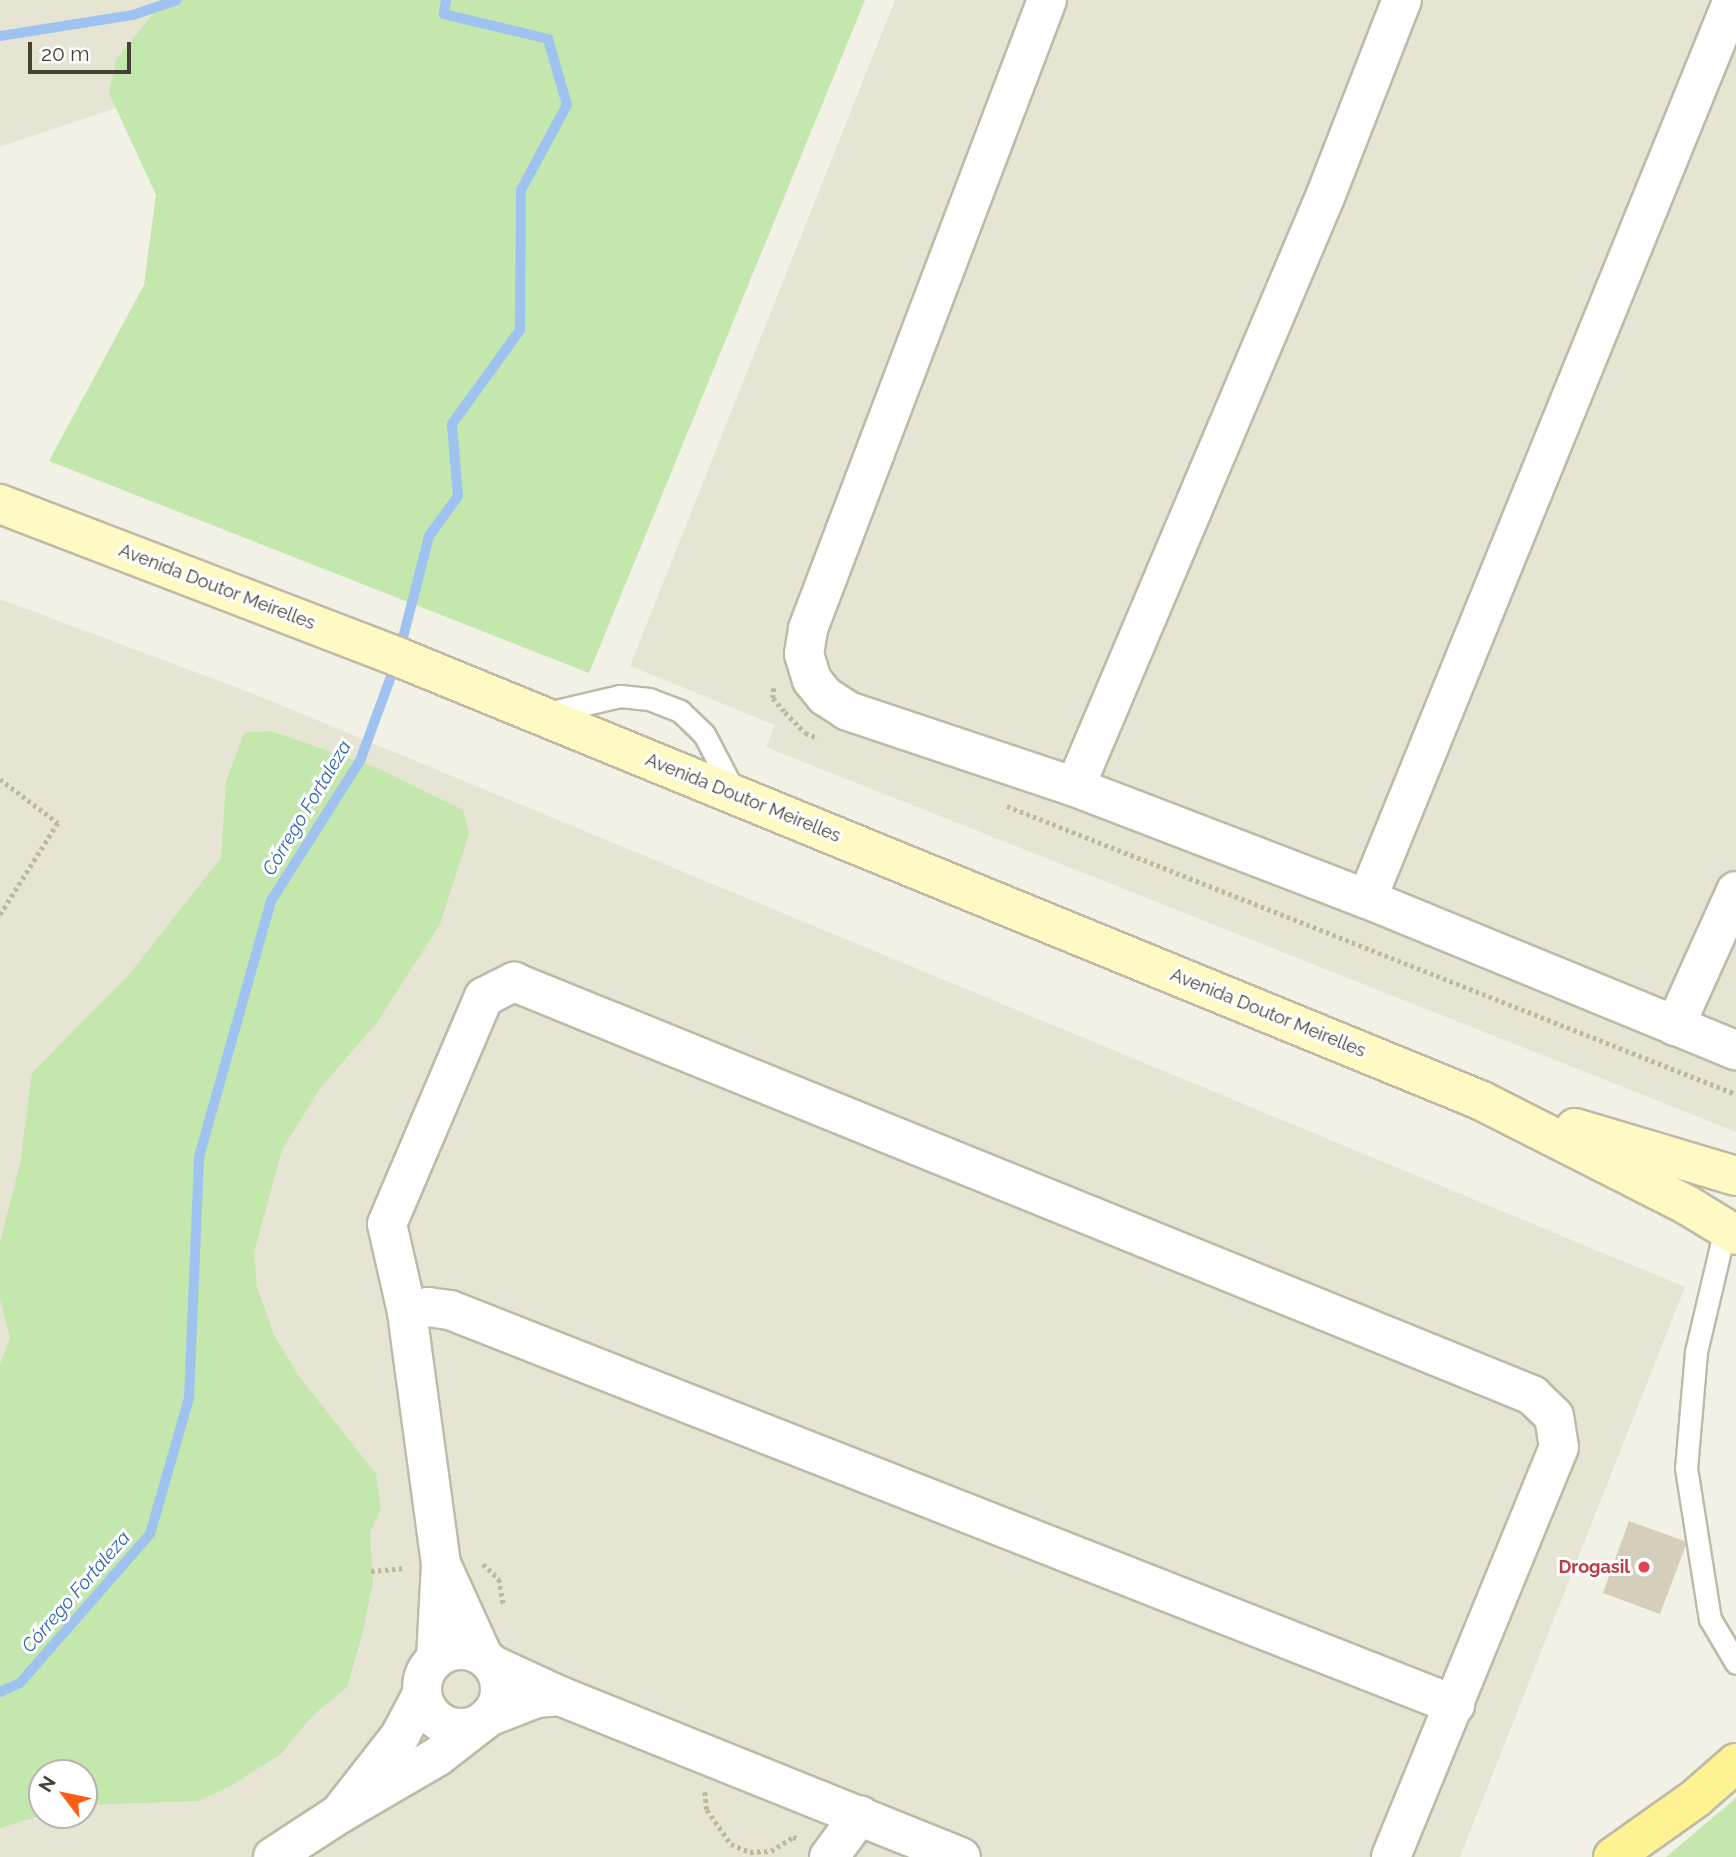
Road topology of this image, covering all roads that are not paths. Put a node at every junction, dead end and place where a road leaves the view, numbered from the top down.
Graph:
1 (1047, 0) edge
2 (1402, 0) edge
3 (1733, 0) edge
4 (0, 504) edge
5 (540, 715) junction
6 (1075, 787) junction
7 (736, 795) junction
8 (1736, 891) edge
9 (1367, 899) junction
10 (1675, 1026) junction
11 (1736, 1050) edge
12 (1482, 1101) junction
13 (1736, 1176) edge
14 (1731, 1232) edge
15 (407, 1312) junction
16 (441, 1564) junction
17 (436, 1659) junction
18 (488, 1661) junction
19 (1736, 1663) edge
20 (422, 1694) junction
21 (560, 1696) junction
22 (1455, 1705) junction
23 (485, 1720) junction
24 (1736, 1763) edge
25 (340, 1814) junction
26 (860, 1815) junction
27 (274, 1857) edge
28 (829, 1857) edge
29 (961, 1857) edge
30 (1391, 1857) edge
31 (1613, 1857) edge

1 - 6 street
2 - 6 street
3 - 9 street
4 - 5 street, Avenida Doutor Meirelles
5 - 7 street, Avenida Doutor Meirelles
5 - 7 lane
6 - 9 street
7 - 12 street, Avenida Doutor Meirelles
8 - 10 street
9 - 10 street
10 - 11 street
12 - 13 street, Avenida Doutor Meirelles
12 - 14 street, Avenida Doutor Meirelles
14 - 19 lane
15 - 16 street
15 - 22 street
15 - 22 street
16 - 17 street
16 - 18 street
17 - 18 street
17 - 20 street
18 - 21 street
18 - 23 street
20 - 23 street
20 - 25 street
21 - 23 street
21 - 26 street
22 - 30 street
23 - 25 street
24 - 31 main road
25 - 27 street
26 - 28 street
26 - 29 street

